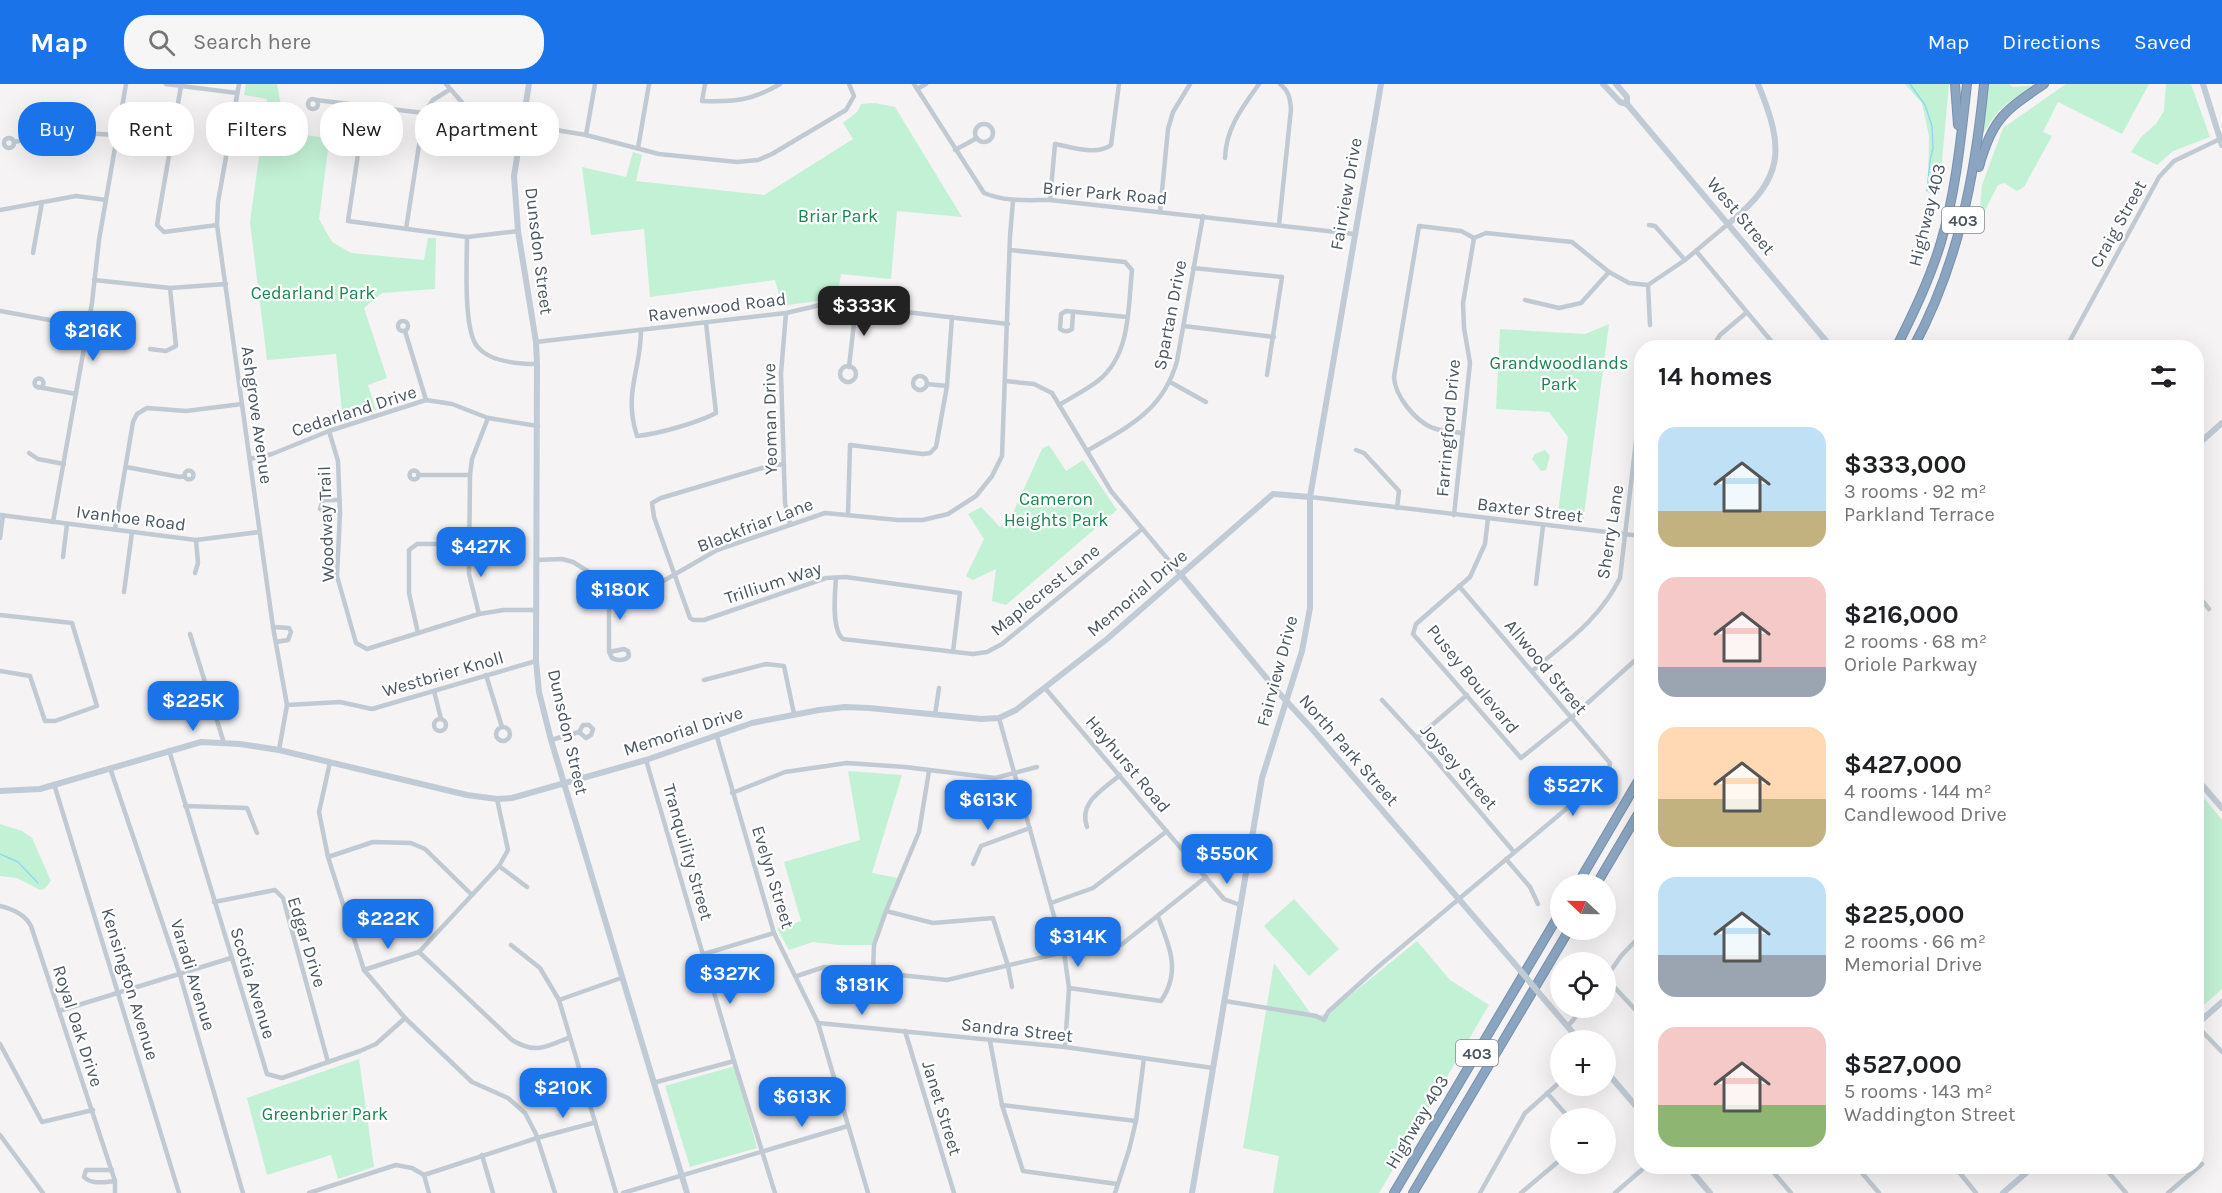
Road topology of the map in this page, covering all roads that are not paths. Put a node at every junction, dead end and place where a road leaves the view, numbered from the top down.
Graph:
1 (126, 84) edge
2 (166, 84) edge
3 (239, 84) edge
4 (446, 84) edge
5 (529, 84) edge
6 (595, 84) edge
7 (649, 84) edge
8 (705, 84) edge
9 (780, 84) edge
10 (849, 84) edge
11 (926, 84) edge
12 (1119, 84) edge
13 (1190, 84) edge
14 (1259, 84) edge
15 (1280, 84) edge
16 (1381, 84) edge
17 (1603, 84) edge
18 (1616, 84) edge
19 (1758, 84) edge
20 (1955, 84) edge
21 (1967, 84) edge
22 (1984, 84) edge
23 (2044, 84) edge
24 (2203, 84) edge
25 (181, 86) junction
26 (915, 86) edge
27 (449, 90) junction
28 (237, 93) junction
29 (316, 100) dead end
30 (123, 102) edge
31 (332, 102) edge
32 (432, 102) edge
33 (459, 102) edge
34 (526, 102) edge
35 (1627, 104) junction
36 (559, 130) edge
37 (108, 134) edge
38 (586, 135) junction
39 (977, 138) dead end
40 (14, 142) dead end
41 (2221, 142) edge
42 (638, 148) junction
43 (955, 150) junction
44 (113, 156) edge
45 (358, 156) edge
46 (417, 156) edge
47 (517, 156) edge
48 (1225, 158) dead end
49 (1956, 175) junction
50 (1969, 194) junction
51 (106, 200) junction
52 (1050, 200) junction
53 (1014, 201) junction
54 (42, 202) junction
55 (0, 210) edge
56 (1160, 212) junction
57 (1203, 216) junction
58 (1728, 224) junction
59 (217, 225) junction
60 (1279, 225) junction
61 (1649, 225) dead end
62 (406, 229) junction
63 (518, 231) junction
64 (1354, 234) junction
65 (467, 237) junction
66 (1474, 238) junction
67 (1010, 250) junction
68 (1696, 251) junction
69 (33, 253) dead end
70 (1685, 260) junction
71 (1193, 268) junction
72 (1609, 272) junction
73 (94, 280) junction
74 (226, 284) junction
75 (1648, 285) junction
76 (170, 288) junction
77 (1525, 300) dead end
78 (856, 305) junction
79 (0, 311) edge
80 (1073, 312) junction
81 (786, 313) junction
82 (1746, 313) junction
83 (952, 317) junction
84 (1127, 317) junction
85 (706, 322) junction
86 (1008, 324) junction
87 (1650, 325) dead end
88 (1184, 326) junction
89 (88, 327) junction
90 (641, 330) junction
91 (405, 331) dead end
92 (1274, 337) junction
93 (1717, 340) edge
94 (1770, 340) edge
95 (1825, 340) edge
96 (1900, 340) edge
97 (1917, 340) edge
98 (2070, 340) edge
99 (536, 342) junction
100 (150, 349) dead end
101 (537, 364) junction
102 (849, 367) dead end
103 (1267, 375) dead end
104 (1005, 381) junction
105 (1170, 382) junction
106 (927, 384) dead end
107 (947, 386) junction
108 (38, 387) dead end
109 (76, 394) junction
110 (426, 400) junction
111 (1206, 402) dead end
112 (242, 404) junction
113 (1059, 405) junction
114 (488, 418) junction
115 (2222, 423) edge
116 (538, 426) junction
117 (329, 432) junction
118 (1462, 433) junction
119 (2204, 439) edge
120 (1356, 450) dead end
121 (1087, 451) junction
122 (28, 453) dead end
123 (250, 459) junction
124 (64, 464) junction
125 (784, 464) junction
126 (1634, 464) edge
127 (126, 467) junction
128 (419, 475) dead end
129 (470, 475) junction
130 (184, 476) dead end
131 (1310, 497) junction
132 (340, 500) junction
133 (1397, 508) junction
134 (340, 513) junction
135 (1, 515) edge
136 (848, 515) junction
137 (1454, 515) junction
138 (1488, 518) junction
139 (53, 522) junction
140 (67, 524) junction
141 (790, 524) junction
142 (1543, 526) junction
143 (115, 529) junction
144 (1142, 529) junction
145 (132, 532) junction
146 (259, 532) junction
147 (1625, 534) junction
148 (1634, 535) edge
149 (0, 538) edge
150 (196, 540) junction
151 (469, 544) junction
152 (63, 557) dead end
153 (537, 560) junction
154 (195, 573) dead end
155 (675, 573) junction
156 (1181, 575) junction
157 (836, 578) junction
158 (1536, 584) dead end
159 (1459, 586) junction
160 (614, 587) junction
161 (124, 592) dead end
162 (2204, 603) edge
163 (2209, 609) dead end
164 (537, 610) junction
165 (479, 614) junction
166 (0, 615) edge
167 (273, 627) junction
168 (190, 633) dead end
169 (418, 633) junction
170 (276, 642) junction
171 (609, 652) dead end
172 (953, 652) junction
173 (536, 661) junction
174 (1634, 661) edge
175 (0, 671) edge
176 (1532, 671) junction
177 (486, 675) junction
178 (704, 680) dead end
179 (939, 688) dead end
180 (1045, 688) junction
181 (434, 691) junction
182 (1467, 695) junction
183 (1382, 700) dead end
184 (1286, 701) junction
185 (287, 705) junction
186 (794, 714) junction
187 (935, 716) junction
188 (1572, 717) junction
189 (999, 718) junction
190 (441, 719) dead end
191 (502, 727) dead end
192 (579, 732) dead end
193 (717, 737) junction
194 (1417, 738) junction
195 (550, 740) junction
196 (224, 743) junction
197 (169, 750) junction
198 (279, 750) junction
199 (646, 760) junction
200 (330, 762) junction
201 (1037, 766) dead end
202 (110, 768) junction
203 (929, 771) junction
204 (1015, 772) junction
205 (1120, 775) junction
206 (54, 784) junction
207 (563, 784) junction
208 (2204, 787) edge
209 (1634, 788) edge
210 (0, 791) edge
211 (732, 793) junction
212 (497, 799) junction
213 (186, 806) junction
214 (2222, 808) edge
215 (1634, 820) edge
216 (1087, 827) dead end
217 (1030, 828) junction
218 (1167, 831) junction
219 (257, 833) dead end
220 (1514, 852) junction
221 (328, 857) junction
222 (1506, 859) junction
223 (973, 864) dead end
224 (499, 866) junction
225 (1583, 874) edge
226 (1602, 874) edge
227 (1206, 877) junction
228 (528, 887) dead end
229 (472, 895) junction
230 (1460, 900) junction
231 (392, 902) dead end
232 (214, 903) junction
233 (1051, 903) junction
234 (1538, 904) dead end
235 (1240, 905) junction
236 (0, 906) edge
237 (345, 910) junction
238 (886, 911) junction
239 (1158, 916) junction
240 (1550, 930) edge
241 (774, 933) junction
242 (1563, 940) edge
243 (1634, 942) edge
244 (511, 945) dead end
245 (1121, 945) dead end
246 (1064, 951) junction
247 (419, 952) junction
248 (704, 954) junction
249 (231, 958) junction
250 (1616, 964) edge
251 (1008, 966) junction
252 (364, 970) junction
253 (873, 973) junction
254 (180, 975) junction
255 (796, 976) junction
256 (621, 978) junction
257 (1012, 987) dead end
258 (1069, 988) junction
259 (1616, 990) edge
260 (119, 993) junction
261 (559, 1000) junction
262 (1225, 1001) junction
263 (2222, 1002) edge
264 (1634, 1009) edge
265 (59, 1011) junction
266 (405, 1018) junction
267 (1575, 1018) edge
268 (2204, 1018) edge
269 (818, 1023) junction
270 (1568, 1026) junction
271 (1571, 1030) edge
272 (905, 1031) junction
273 (2204, 1033) edge
274 (569, 1038) junction
275 (990, 1041) junction
276 (0, 1044) edge
277 (1065, 1047) junction
278 (2222, 1052) edge
279 (1144, 1058) junction
280 (734, 1061) junction
281 (328, 1062) junction
282 (1213, 1068) junction
283 (653, 1083) junction
284 (1616, 1083) edge
285 (1550, 1090) edge
286 (1547, 1093) junction
287 (1634, 1104) edge
288 (1002, 1105) junction
289 (1560, 1108) edge
290 (93, 1110) junction
291 (1136, 1121) junction
292 (593, 1123) junction
293 (848, 1126) junction
294 (0, 1135) edge
295 (537, 1138) junction
296 (762, 1151) junction
297 (482, 1155) junction
298 (1550, 1169) edge
299 (112, 1170) junction
300 (1637, 1174) edge
301 (1694, 1174) edge
302 (1775, 1174) edge
303 (1863, 1174) edge
304 (1960, 1174) edge
305 (2025, 1174) edge
306 (2109, 1174) edge
307 (2190, 1174) edge
308 (424, 1175) junction
309 (682, 1175) junction
310 (115, 1181) junction
311 (1117, 1184) junction
312 (1482, 1192) edge
313 (43, 1193) edge
314 (115, 1193) edge
315 (179, 1193) edge
316 (243, 1193) edge
317 (310, 1193) edge
318 (429, 1193) edge
319 (493, 1193) edge
320 (555, 1193) edge
321 (616, 1193) edge
322 (623, 1193) edge
323 (687, 1193) edge
324 (775, 1193) edge
325 (868, 1193) edge
326 (954, 1193) edge
327 (1116, 1193) edge
328 (1192, 1193) edge
329 (1394, 1193) edge
330 (1413, 1193) edge
331 (1521, 1193) edge
332 (1615, 1193) edge
333 (1710, 1193) edge
334 (1791, 1193) edge
335 (1879, 1193) edge
336 (1976, 1193) edge
337 (2003, 1193) edge
338 (2126, 1193) edge
339 (2168, 1193) edge

1 - 30 street
2 - 25 street
3 - 28 street, Ashgrove Avenue
4 - 27 street
5 - 34 main road, Dunsdon Street
6 - 38 street
7 - 42 street
8 - 9 street
10 - 42 street
11 - 26 street
12 - 52 street
13 - 56 street
14 - 48 street
15 - 60 street
16 - 64 main road, Fairview Drive
17 - 35 main road, West Street
18 - 35 main road, West Street
19 - 58 main road
20 - 49 highway
21 - 49 highway, Highway 403 / 403
22 - 50 highway, Highway 403 / 403
23 - 50 highway
24 - 41 main road
25 - 28 street
25 - 59 street
26 - 43 street, Brier Park Road
27 - 32 street
27 - 33 street
28 - 59 street, Ashgrove Avenue
29 - 31 street
35 - 58 main road, West Street
36 - 38 street
37 - 40 street
38 - 42 street
39 - 43 street
41 - 98 street, Craig Street
43 - 53 street, Brier Park Road
44 - 51 street
45 - 62 street
46 - 62 street
47 - 63 main road, Dunsdon Street
49 - 96 highway, Highway 403 / 403
50 - 97 highway, Highway 403 / 403
51 - 54 street
51 - 73 street
52 - 53 street, Brier Park Road
52 - 56 street, Brier Park Road
53 - 67 street, Blackfriar Lane
54 - 55 street
54 - 69 street
56 - 57 street, Brier Park Road
57 - 60 street, Brier Park Road
57 - 71 street, Spartan Drive
58 - 68 street
58 - 95 main road, West Street
59 - 74 street, Ashgrove Avenue
60 - 64 street, Brier Park Road
61 - 70 street
62 - 65 street
63 - 65 street
63 - 99 main road, Dunsdon Street
64 - 131 main road, Fairview Drive
65 - 101 street
66 - 72 street
66 - 118 street, Farringford Drive
66 - 118 street
67 - 84 street
67 - 86 street, Blackfriar Lane
68 - 70 street
68 - 82 street
70 - 75 street
71 - 88 street, Spartan Drive
71 - 92 street
72 - 75 street
72 - 77 street
73 - 76 street
73 - 89 street
74 - 76 street
74 - 112 street, Ashgrove Avenue
75 - 87 street
76 - 100 street
78 - 81 street, Ravenwood Road
78 - 83 street, Ravenwood Road
78 - 102 street
79 - 89 street
80 - 80 street
80 - 84 street
81 - 85 street, Ravenwood Road
81 - 125 street, Yeoman Drive
82 - 93 street
82 - 94 street
83 - 86 street, Ravenwood Road
83 - 107 street
84 - 113 street
85 - 90 street, Ravenwood Road
85 - 90 street
86 - 104 street, Blackfriar Lane
88 - 92 street
88 - 105 street, Spartan Drive
89 - 109 street
90 - 99 street, Ravenwood Road
91 - 110 street
92 - 103 street
99 - 101 main road, Dunsdon Street
101 - 116 main road, Dunsdon Street
104 - 113 street, North Park Street
104 - 136 street, Blackfriar Lane
105 - 111 street
105 - 121 street, Spartan Drive
106 - 107 street
107 - 136 street
108 - 109 street
109 - 124 street
110 - 114 street, Cedarland Drive
110 - 117 street, Cedarland Drive
112 - 123 street, Ashgrove Avenue
112 - 127 street
113 - 121 street, North Park Street
114 - 116 street, Cedarland Drive
114 - 129 street
115 - 119 main road
116 - 153 main road, Dunsdon Street
117 - 123 street, Cedarland Drive
117 - 132 street, Woodway Trail
118 - 137 street, Farringford Drive
120 - 133 street
121 - 144 street, North Park Street
122 - 124 street
123 - 146 street, Ashgrove Avenue
124 - 139 street
125 - 141 street, Yeoman Drive
125 - 155 street
126 - 147 street, Sherry Lane
127 - 130 street
127 - 143 street
128 - 129 street
129 - 151 street
131 - 133 street, Baxter Street
131 - 156 main road, Memorial Drive
131 - 184 main road, Fairview Drive
132 - 134 street, Woodway Trail
132 - 134 street
133 - 137 street, Baxter Street
134 - 169 street, Woodway Trail
135 - 139 street, Ivanhoe Road
135 - 149 street
136 - 141 street, Blackfriar Lane
137 - 138 street, Baxter Street
138 - 142 street, Baxter Street
138 - 159 street, Pusey Boulevard
139 - 140 street, Ivanhoe Road
140 - 143 street, Ivanhoe Road
140 - 152 street
141 - 155 street, Blackfriar Lane
142 - 147 street, Baxter Street
142 - 158 street
143 - 145 street, Ivanhoe Road
144 - 156 street, North Park Street
144 - 172 street, Maplecrest Lane
145 - 150 street, Ivanhoe Road
145 - 161 street
146 - 150 street, Ivanhoe Road
146 - 167 street, Ashgrove Avenue
147 - 148 street, Baxter Street
147 - 176 street, Sherry Lane
150 - 154 street
151 - 165 street
151 - 169 street
153 - 160 street
153 - 164 main road, Dunsdon Street
155 - 157 street, Trillium Way
155 - 160 street, Blackfriar Lane
156 - 180 main road, Memorial Drive
156 - 184 main road, North Park Street
157 - 172 street, Maplecrest Lane
157 - 172 street, Trillium Way
159 - 176 street, Allwood Street
159 - 182 street, Pusey Boulevard
160 - 171 street
162 - 163 street
164 - 165 street, Woodway Trail
164 - 173 main road, Dunsdon Street
165 - 169 street, Woodway Trail
166 - 175 street
167 - 170 street, Ashgrove Avenue
167 - 170 street
168 - 196 street
170 - 185 street, Ashgrove Avenue
173 - 177 street, Westbrier Knoll
173 - 195 main road, Dunsdon Street
174 - 188 street, Pusey Boulevard
176 - 188 street, Allwood Street
177 - 181 street, Westbrier Knoll
177 - 191 street
178 - 186 street
179 - 187 street
180 - 189 main road, Memorial Drive
180 - 205 street, Hayhurst Road
181 - 185 street, Westbrier Knoll
181 - 190 street
182 - 188 street, Pusey Boulevard
182 - 194 street
183 - 194 street, Joysey Street
184 - 230 main road, North Park Street
184 - 235 main road, Fairview Drive
185 - 198 street, Ashgrove Avenue
186 - 187 main road, Memorial Drive
186 - 193 main road, Memorial Drive
187 - 189 main road, Memorial Drive
188 - 220 street, Allwood Street
189 - 204 street
192 - 195 street
193 - 199 main road, Memorial Drive
193 - 211 street, Evelyn Street
194 - 220 street, Joysey Street
195 - 207 main road, Dunsdon Street
196 - 197 main road, Memorial Drive
196 - 198 main road, Memorial Drive
197 - 202 main road, Memorial Drive
197 - 213 street, Scotia Avenue
198 - 200 main road, Memorial Drive
199 - 207 main road, Memorial Drive
199 - 248 street, Tranquility Street
200 - 212 main road, Memorial Drive
200 - 221 street
201 - 204 street
202 - 206 main road, Memorial Drive
202 - 254 street, Varadi Avenue
203 - 204 street
203 - 211 street
203 - 238 street
204 - 217 street
205 - 216 street
205 - 218 street, Hayhurst Road
206 - 210 main road, Memorial Drive
206 - 260 street, Kensington Avenue
207 - 212 main road, Memorial Drive
207 - 256 main road, Dunsdon Street
208 - 214 main road
209 - 225 highway
211 - 241 street, Evelyn Street
212 - 224 street
213 - 219 street
213 - 232 street, Scotia Avenue
215 - 226 highway
217 - 223 street
217 - 233 street
218 - 227 street, Hayhurst Road
218 - 233 street
220 - 222 street
221 - 229 street
221 - 237 street
222 - 230 street
222 - 234 street
224 - 228 street
224 - 229 street
227 - 235 street, Hayhurst Road
227 - 239 street
229 - 247 street
230 - 262 street
230 - 270 main road, North Park Street, bridge
231 - 237 street
232 - 249 street, Scotia Avenue
232 - 281 street, Edgar Drive
233 - 246 street
235 - 262 main road, Fairview Drive
236 - 265 street, Royal Oak Drive
237 - 252 street
238 - 251 street
238 - 253 street
239 - 245 street
239 - 258 street
240 - 329 highway, Highway 403 / 403
241 - 248 street
241 - 255 street, Evelyn Street
242 - 330 highway, Highway 403 / 403
243 - 250 street
244 - 261 street
246 - 251 street
246 - 258 street
247 - 252 street
247 - 274 street
248 - 280 street, Tranquility Street
249 - 254 street
249 - 281 street, Scotia Avenue
251 - 253 street
251 - 257 street
252 - 266 street
253 - 255 street
254 - 260 street
254 - 316 street, Varadi Avenue
255 - 269 street, Evelyn Street
256 - 261 street
256 - 283 main road, Dunsdon Street
258 - 277 street
259 - 264 street
260 - 265 street
260 - 315 street, Kensington Avenue
261 - 274 street
262 - 282 main road, Fairview Drive
263 - 268 main road
265 - 290 street, Royal Oak Drive
266 - 281 street, Scotia Avenue
266 - 295 street
267 - 270 street
269 - 272 street, Sandra Street
269 - 293 street, Evelyn Street
270 - 271 main road, North Park Street
272 - 275 street, Sandra Street
272 - 326 street, Janet Street
273 - 278 street
274 - 292 street
275 - 277 street, Sandra Street
275 - 288 street
276 - 290 street
277 - 279 street, Sandra Street
279 - 282 street, Sandra Street
279 - 291 street
280 - 283 street
280 - 296 street, Tranquility Street
282 - 328 main road, Fairview Drive
283 - 309 main road, Dunsdon Street
284 - 287 main road
285 - 286 street
286 - 289 street
286 - 312 street
288 - 291 street
288 - 311 street
290 - 299 street, Royal Oak Drive
291 - 311 street
292 - 295 street
292 - 321 street
293 - 296 street
293 - 325 street, Evelyn Street
294 - 313 street
295 - 297 street
295 - 320 street
296 - 309 street
296 - 324 street, Tranquility Street
297 - 308 street
297 - 319 street
298 - 331 street
299 - 310 street, Royal Oak Drive
299 - 310 street
300 - 332 street
301 - 333 main road
302 - 334 street
303 - 335 street
304 - 336 street
305 - 337 main road
306 - 338 street
307 - 339 street
308 - 317 street
308 - 318 street
309 - 322 street
309 - 323 main road, Dunsdon Street
310 - 314 street, Royal Oak Drive
311 - 327 street

